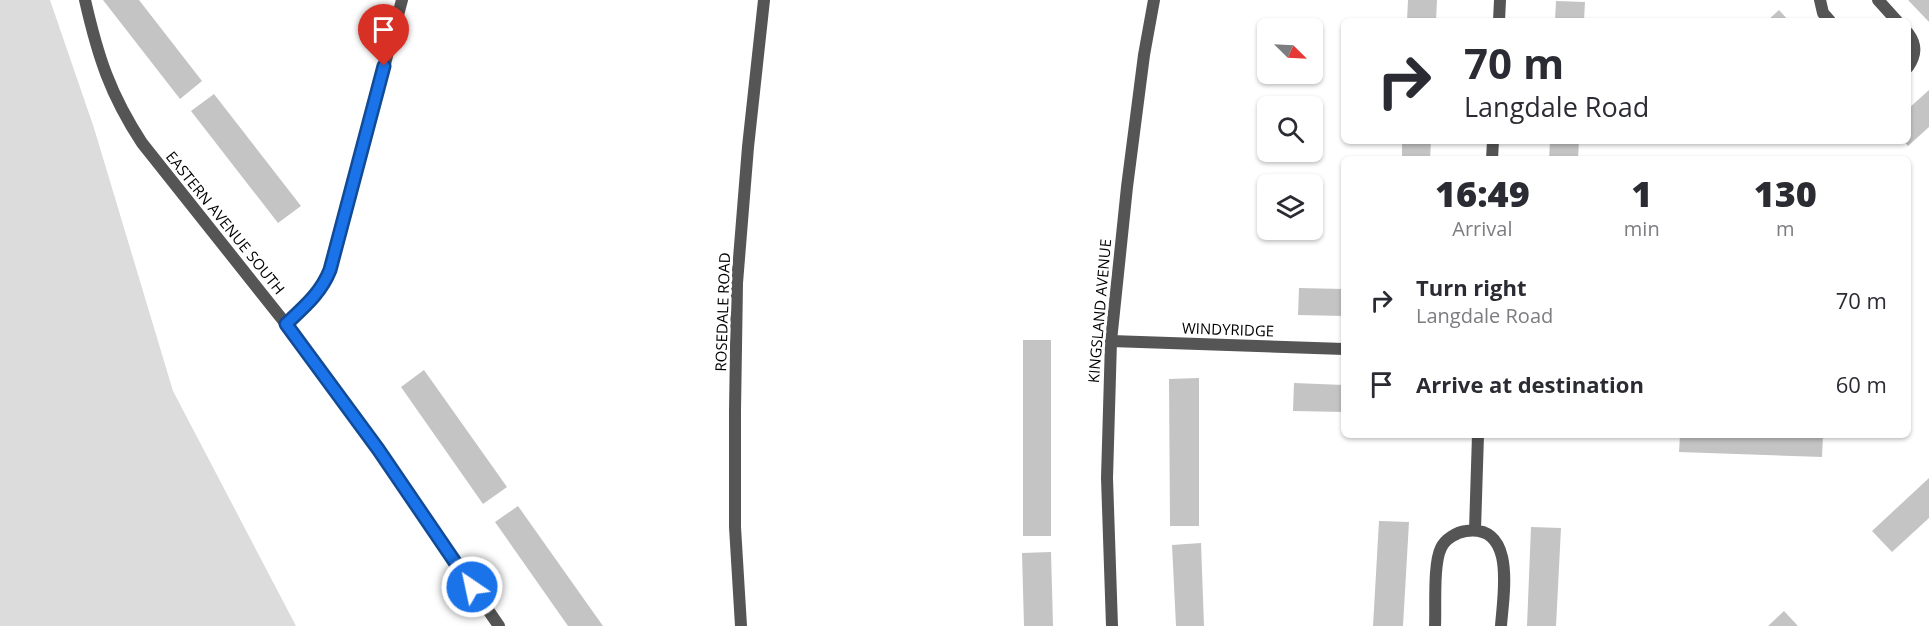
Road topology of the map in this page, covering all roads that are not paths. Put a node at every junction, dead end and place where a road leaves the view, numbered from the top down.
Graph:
1 (85, 0) edge
2 (402, 0) edge
3 (764, 0) edge
4 (1154, 0) edge
5 (1500, 0) edge
6 (1820, 0) edge
7 (1878, 0) edge
8 (1499, 18) edge
9 (1827, 18) edge
10 (1894, 18) edge
11 (1911, 38) edge
12 (1911, 63) edge
13 (286, 324) junction
14 (1111, 341) junction
15 (1341, 349) edge
16 (1478, 438) edge
17 (1475, 530) junction
18 (499, 626) edge
19 (741, 626) edge
20 (1112, 626) edge
21 (1435, 626) edge
22 (1501, 626) edge

1 - 13 street, EASTERN AVENUE SOUTH
2 - 13 street
3 - 19 street, ROSEDALE ROAD
4 - 14 street, KINGSLAND AVENUE
5 - 8 street
6 - 9 street
7 - 10 street
11 - 12 street
13 - 18 street, EASTERN AVENUE SOUTH
14 - 15 street, WINDYRIDGE
14 - 20 street, KINGSLAND AVENUE
16 - 17 street
17 - 21 street
17 - 22 street

